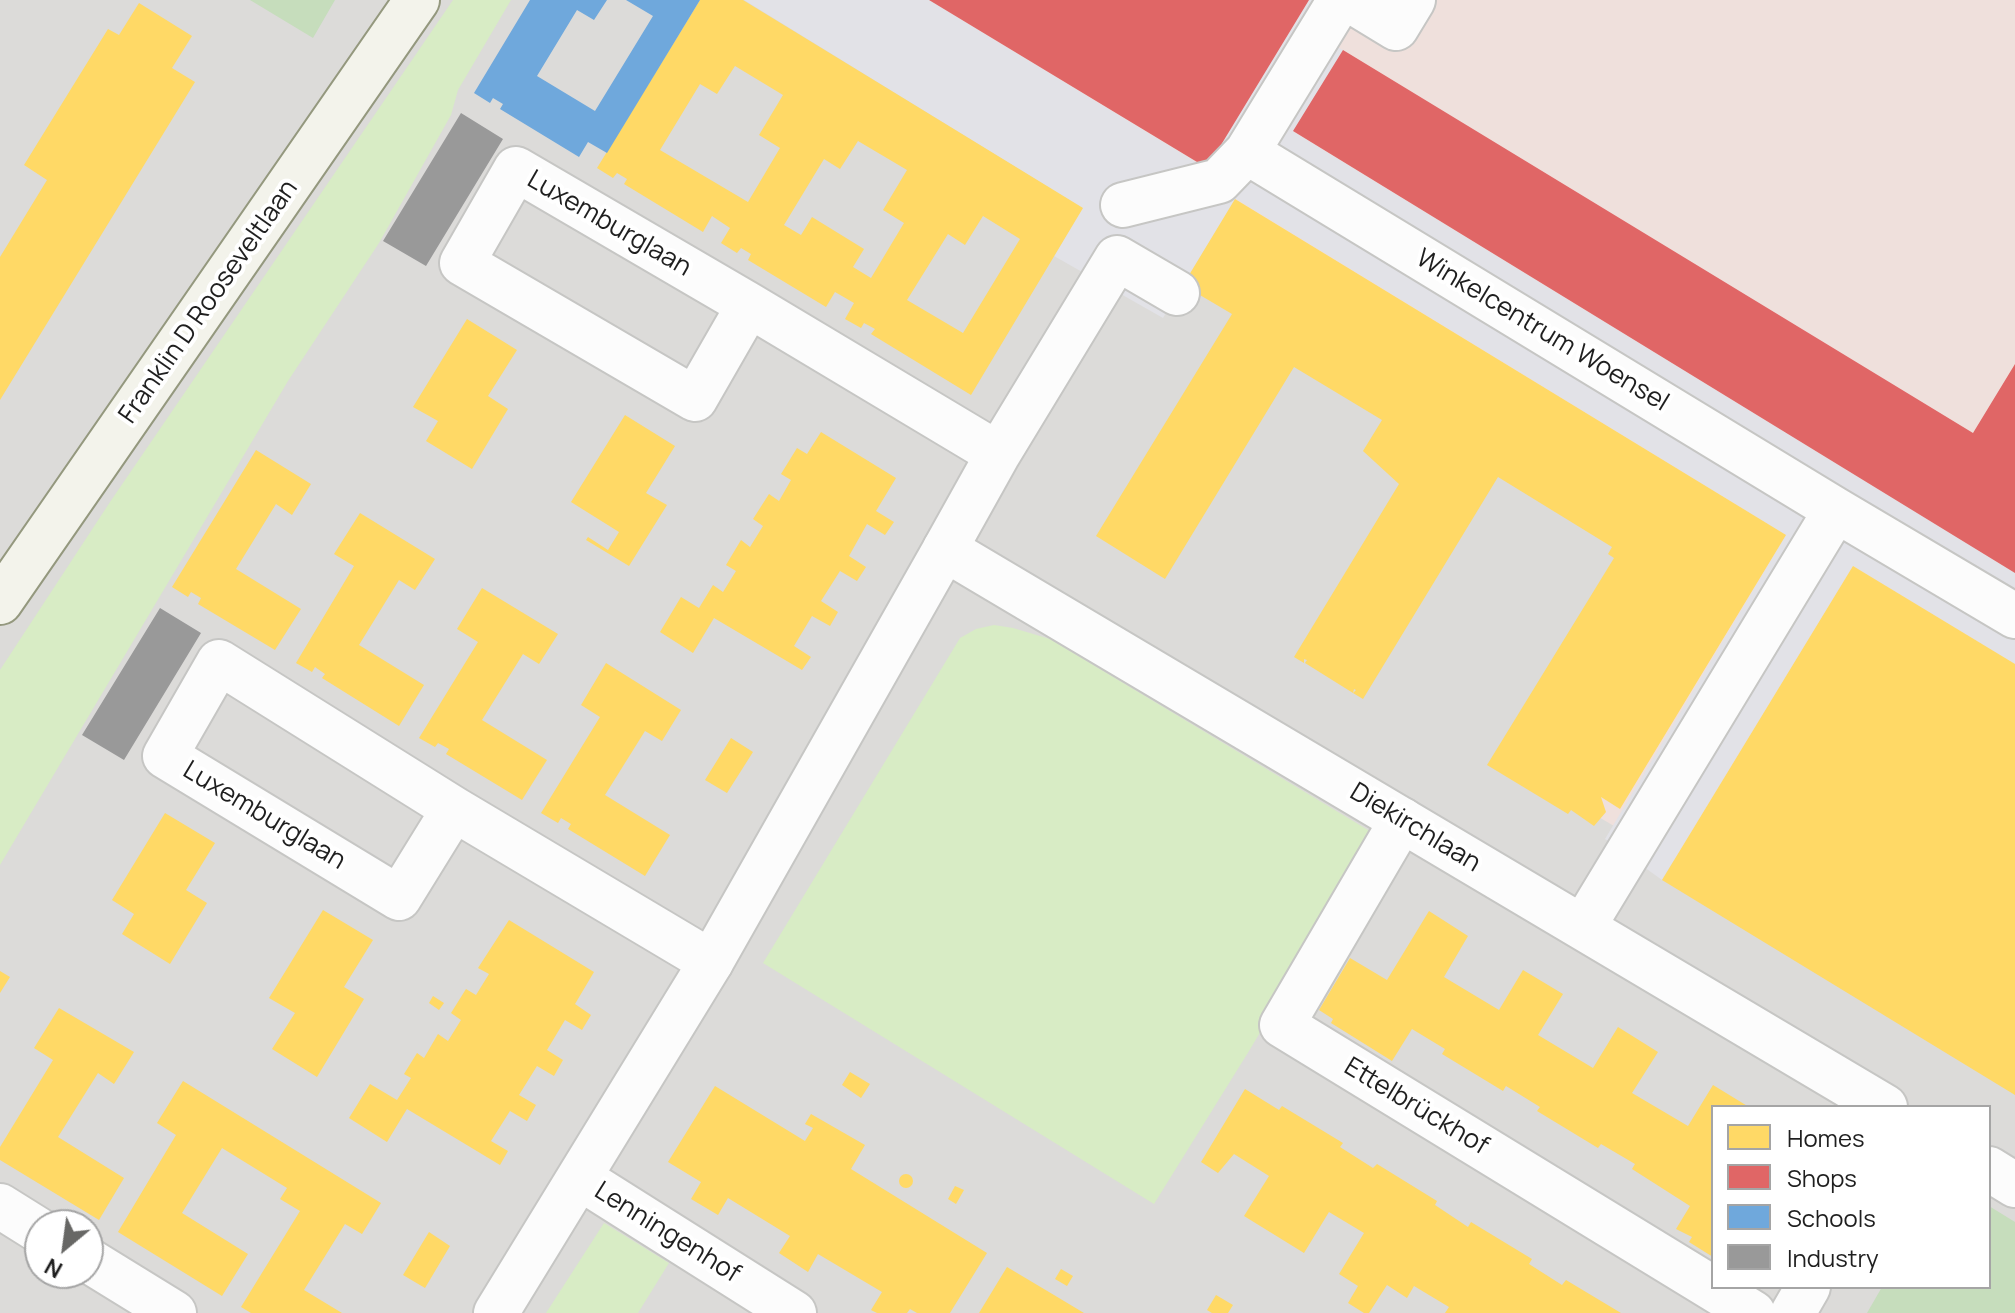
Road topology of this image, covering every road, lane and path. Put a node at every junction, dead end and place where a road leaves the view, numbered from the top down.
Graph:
1 (417, 0) edge
2 (1340, 0) edge
3 (1350, 0) edge
4 (1413, 0) edge
5 (1247, 152) junction
6 (1123, 205) dead end
7 (1177, 293) dead end
8 (749, 305) junction
9 (998, 454) junction
10 (1836, 510) junction
11 (945, 549) junction
12 (0, 602) edge
13 (2015, 616) edge
14 (454, 809) junction
15 (1402, 820) junction
16 (1583, 927) junction
17 (711, 962) junction
18 (1882, 1105) edge
19 (1991, 1170) edge
20 (580, 1178) junction
21 (2015, 1185) edge
22 (0, 1206) edge
23 (24, 1221) edge
24 (104, 1272) edge
25 (1711, 1287) edge
26 (1714, 1289) edge
27 (1807, 1289) edge
28 (153, 1308) edge
29 (496, 1313) edge
30 (794, 1313) edge
31 (1753, 1313) edge
32 (1793, 1313) edge

1 - 12 main road, Franklin D Rooseveltlaan
2 - 5 street
3 - 4 street
5 - 6 street
5 - 10 street, Winkelcentrum Woensel
7 - 9 street
8 - 8 street, Luxemburglaan
8 - 9 street, Luxemburglaan
9 - 11 street
10 - 13 street, Winkelcentrum Woensel
10 - 16 street
11 - 15 street, Diekirchlaan
11 - 17 street
14 - 14 street, Luxemburglaan
14 - 17 street, Luxemburglaan
15 - 16 street, Diekirchlaan
15 - 25 street, Ettelbrückhof
16 - 18 street, Diekirchlaan
17 - 20 street
19 - 21 street
20 - 29 street
20 - 30 street, Lenningenhof
22 - 23 street
24 - 28 street
26 - 31 street, Ettelbrückhof
27 - 32 street

